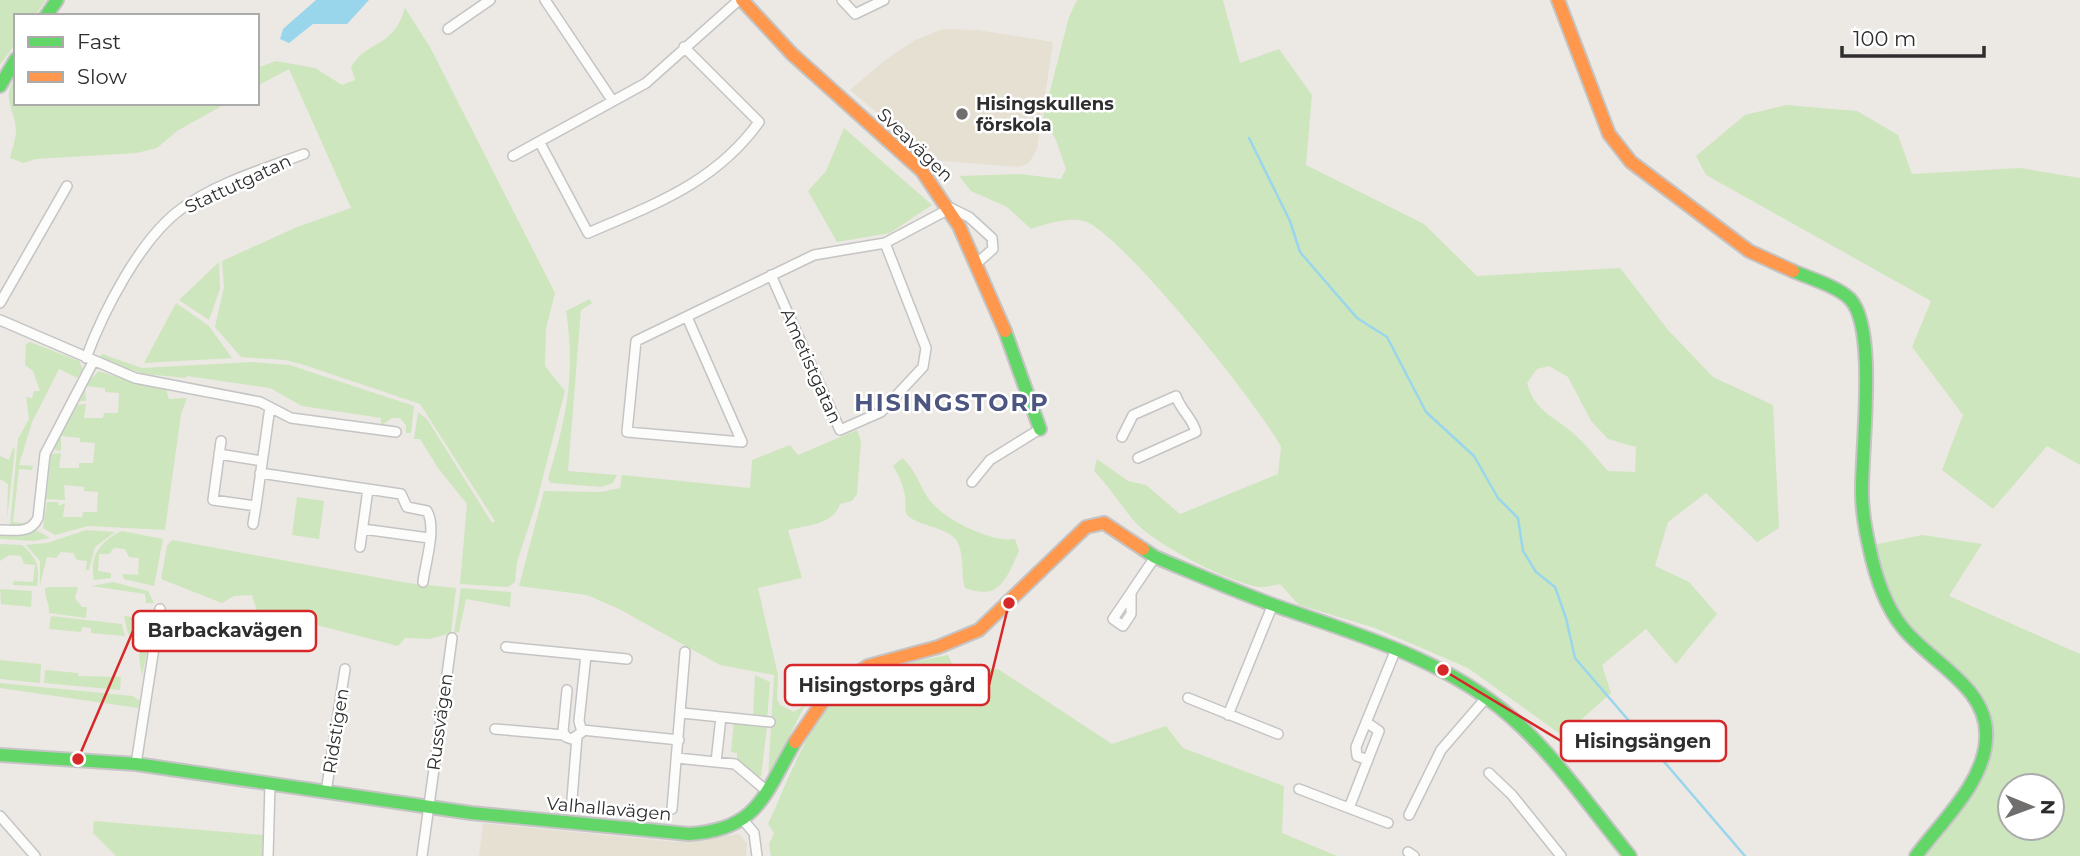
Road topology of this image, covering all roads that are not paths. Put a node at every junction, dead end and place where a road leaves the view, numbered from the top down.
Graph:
1 (490, 0) edge
2 (545, 0) edge
3 (740, 0) edge
4 (842, 0) edge
5 (884, 0) edge
6 (1558, 0) edge
7 (448, 29) dead end
8 (684, 47) junction
9 (14, 62) edge
10 (0, 86) edge
11 (612, 100) junction
12 (540, 142) junction
13 (304, 154) dead end
14 (513, 156) dead end
15 (66, 186) dead end
16 (951, 208) junction
17 (885, 243) junction
18 (976, 264) junction
19 (771, 275) junction
20 (0, 303) edge
21 (687, 317) junction
22 (0, 320) edge
23 (89, 360) junction
24 (270, 407) junction
25 (1040, 429) joint
26 (396, 432) dead end
27 (1122, 438) dead end
28 (220, 442) dead end
29 (219, 454) junction
30 (1138, 458) dead end
31 (262, 461) junction
32 (260, 473) junction
33 (972, 482) dead end
34 (368, 489) junction
35 (256, 506) junction
36 (253, 524) dead end
37 (363, 529) junction
38 (0, 530) edge
39 (429, 538) junction
40 (360, 547) dead end
41 (1155, 557) junction
42 (422, 582) dead end
43 (1130, 594) dead end
44 (1273, 604) junction
45 (160, 610) dead end
46 (452, 638) dead end
47 (506, 647) dead end
48 (1395, 649) junction
49 (685, 652) dead end
50 (586, 655) junction
51 (627, 659) dead end
52 (345, 669) dead end
53 (567, 690) dead end
54 (1188, 698) dead end
55 (1486, 698) junction
56 (682, 713) junction
57 (1228, 715) junction
58 (721, 717) junction
59 (770, 722) dead end
60 (1366, 722) junction
61 (495, 729) dead end
62 (564, 734) junction
63 (580, 734) junction
64 (1278, 734) dead end
65 (679, 740) junction
66 (0, 755) edge
67 (677, 758) junction
68 (1368, 760) junction
69 (716, 762) junction
70 (136, 764) junction
71 (1489, 772) dead end
72 (270, 784) junction
73 (762, 787) dead end
74 (1299, 789) dead end
75 (327, 792) junction
76 (572, 799) dead end
77 (428, 806) junction
78 (1349, 808) junction
79 (672, 809) dead end
80 (1409, 815) dead end
81 (0, 817) edge
82 (744, 821) junction
83 (1388, 823) dead end
84 (35, 856) edge
85 (268, 856) edge
86 (422, 856) edge
87 (757, 856) edge
88 (1561, 856) edge
89 (1630, 856) edge
90 (1916, 856) edge

1 - 7 street
2 - 11 street
3 - 8 street
3 - 16 street, Sveavägen
4 - 5 street
6 - 90 street
8 - 11 street
8 - 12 street
9 - 10 street
11 - 12 street
12 - 14 street
13 - 23 street, Stattutgatan
15 - 20 street
16 - 17 street
16 - 18 street, Sveavägen
16 - 18 street
17 - 19 street
17 - 19 street, Ametistgatan
18 - 25 street, Sveavägen
19 - 21 street
21 - 21 street
22 - 23 street
23 - 24 street
23 - 38 street, Stattutgatan
24 - 26 street
24 - 31 street
25 - 33 street
27 - 30 street
28 - 29 street
29 - 31 street
29 - 35 street
31 - 32 street
32 - 34 street
32 - 35 street
34 - 37 street
34 - 39 street
35 - 36 street
37 - 39 street
37 - 40 street
39 - 42 street
41 - 43 street
41 - 44 street
41 - 82 street
44 - 48 street
44 - 57 street
45 - 70 street
46 - 77 street, Russvägen
47 - 50 street
48 - 55 street
48 - 60 street
49 - 56 street
50 - 51 street
50 - 63 street
52 - 75 street, Ridstigen
53 - 62 street
54 - 57 street
55 - 80 street
55 - 89 street
56 - 58 street
56 - 65 street
57 - 64 street
58 - 59 street
58 - 69 street
60 - 68 street
60 - 68 street
61 - 62 street
62 - 63 street
63 - 65 street
63 - 76 street
65 - 67 street
66 - 70 street, Valhallavägen
67 - 69 street
67 - 79 street
68 - 78 street
69 - 73 street
70 - 72 street, Valhallavägen
71 - 88 street
72 - 75 street, Valhallavägen
72 - 85 street
74 - 78 street
75 - 77 street, Valhallavägen
77 - 82 street, Valhallavägen
77 - 86 street, Russvägen
78 - 83 street
81 - 84 street
82 - 87 street

